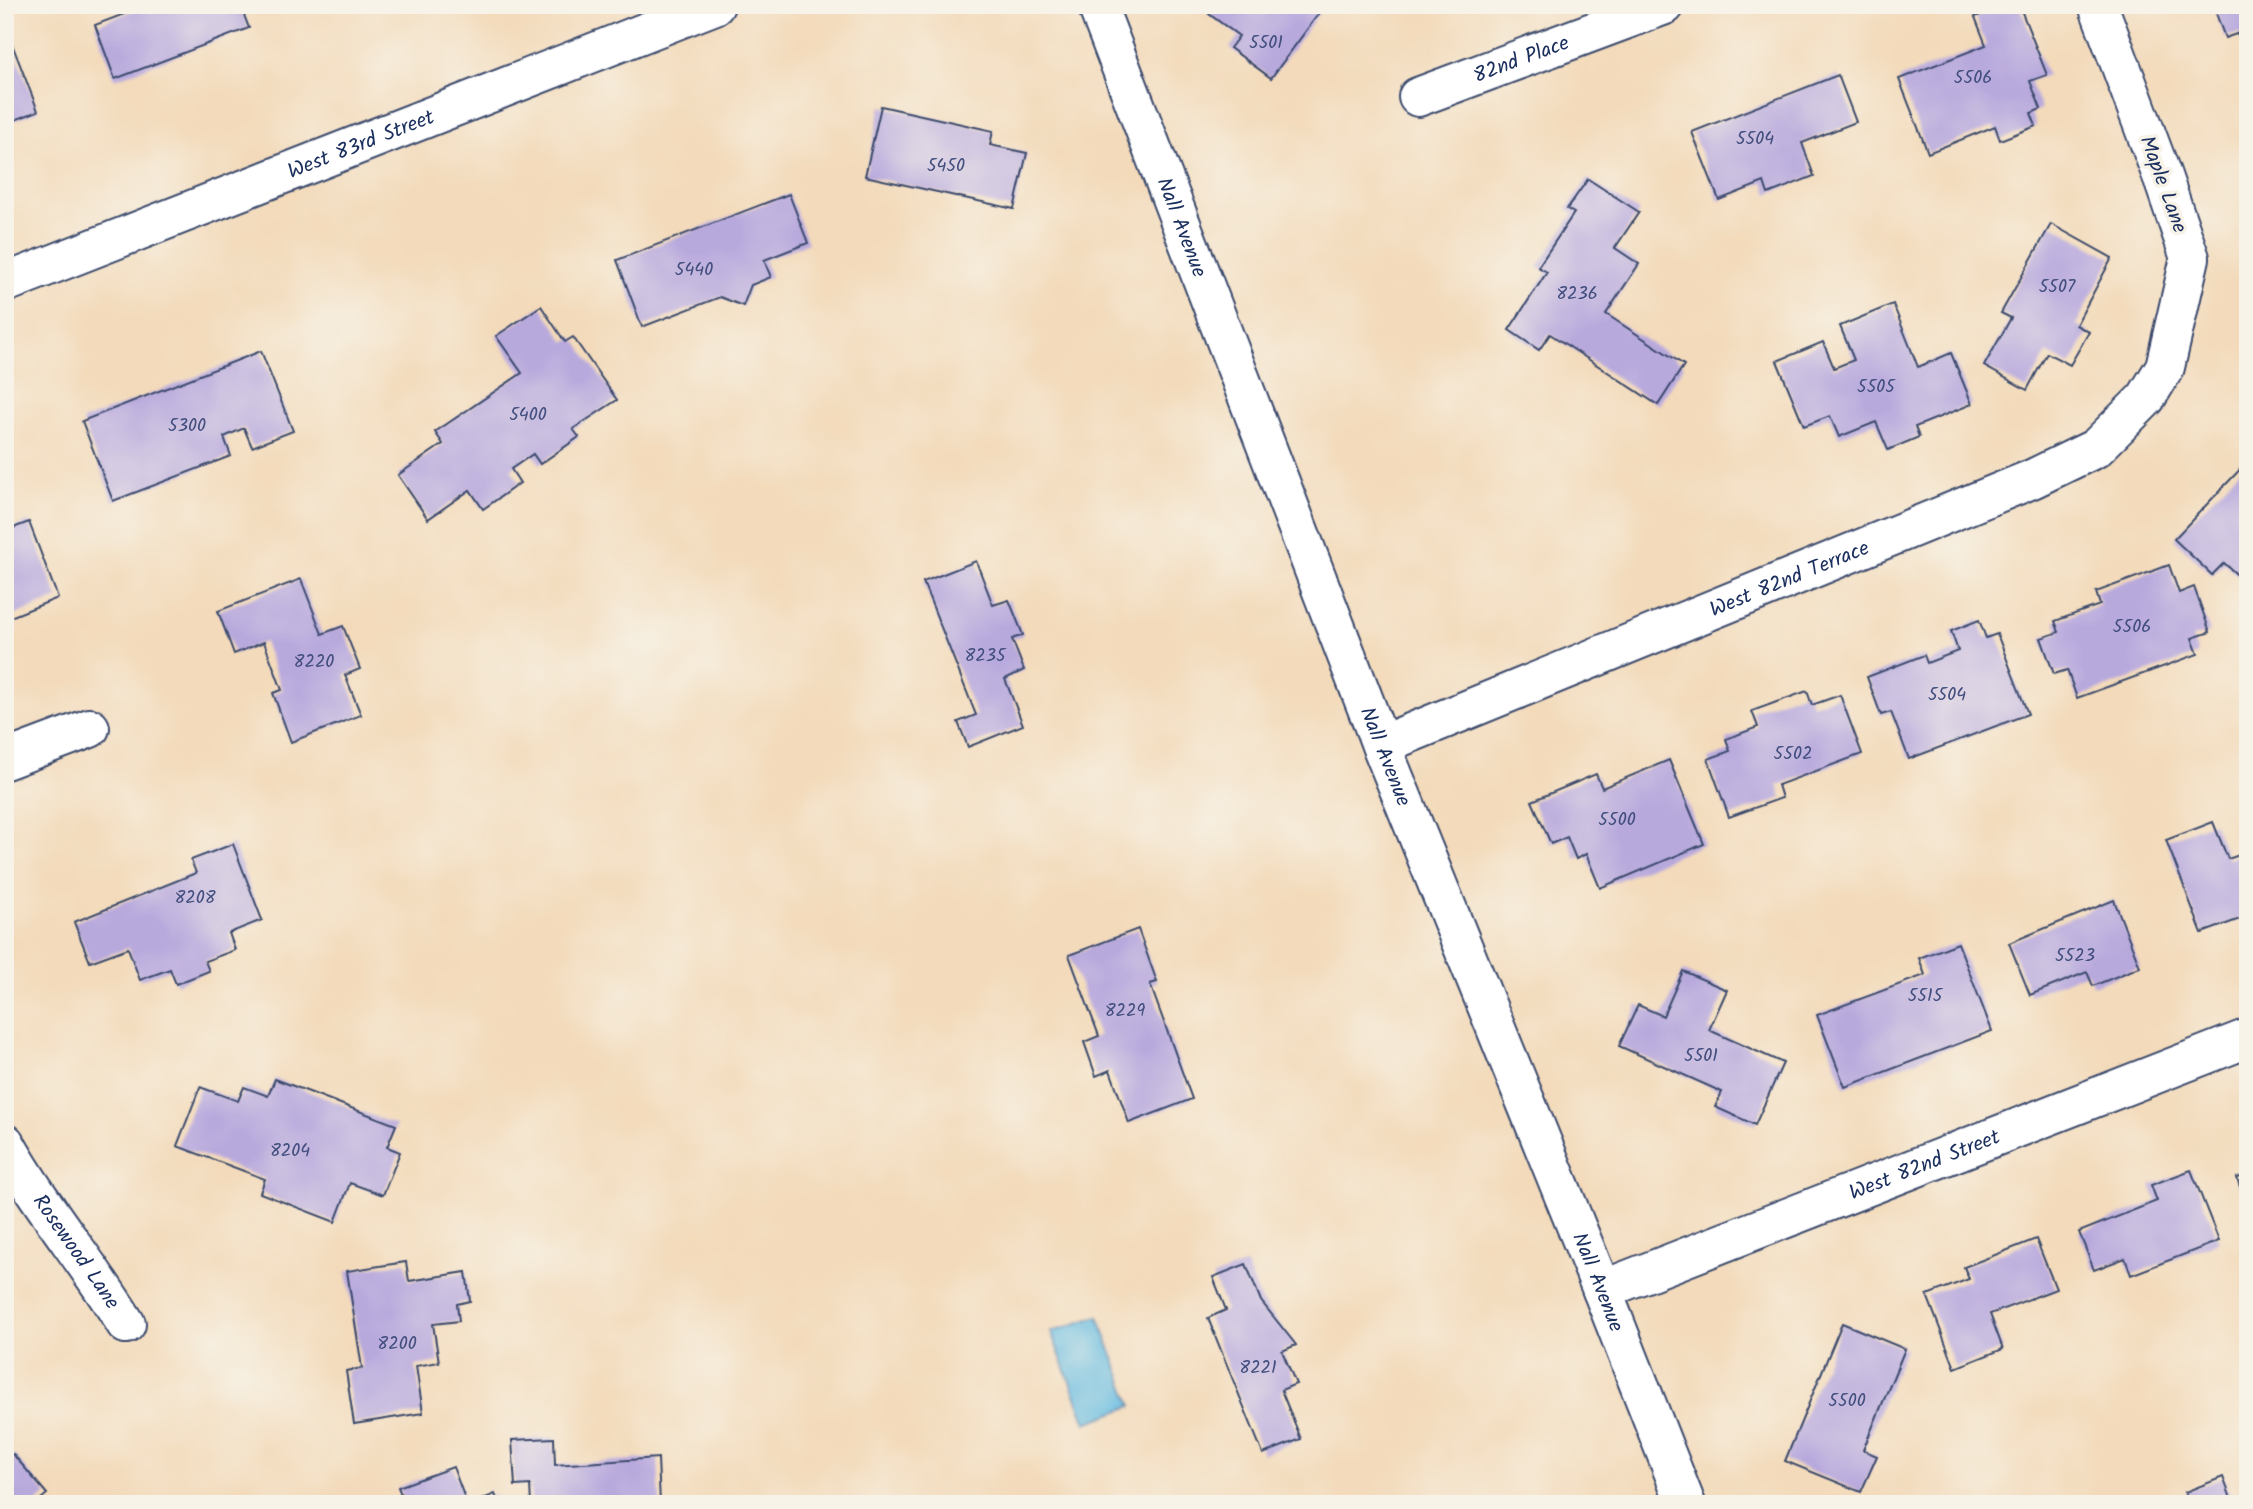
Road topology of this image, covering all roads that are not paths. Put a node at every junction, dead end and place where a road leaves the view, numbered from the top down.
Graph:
1 (715, 5) edge
2 (1097, 5) edge
3 (1665, 5) edge
4 (2098, 5) edge
5 (1418, 97) dead end
6 (5, 283) edge
7 (2165, 367) joint
8 (90, 728) dead end
9 (1381, 745) junction
10 (5, 760) edge
11 (2248, 1038) edge
12 (5, 1143) edge
13 (1602, 1290) junction
14 (126, 1324) dead end
15 (1686, 1504) edge

1 - 6 street, West 83rd Street
2 - 9 street, Nall Avenue
3 - 5 street, 82nd Place
4 - 7 street, Maple Lane
7 - 9 street, West 82nd Terrace
8 - 10 street
9 - 13 street, Nall Avenue
11 - 13 street, West 82nd Street
12 - 14 street, Rosewood Lane
13 - 15 street, Nall Avenue

